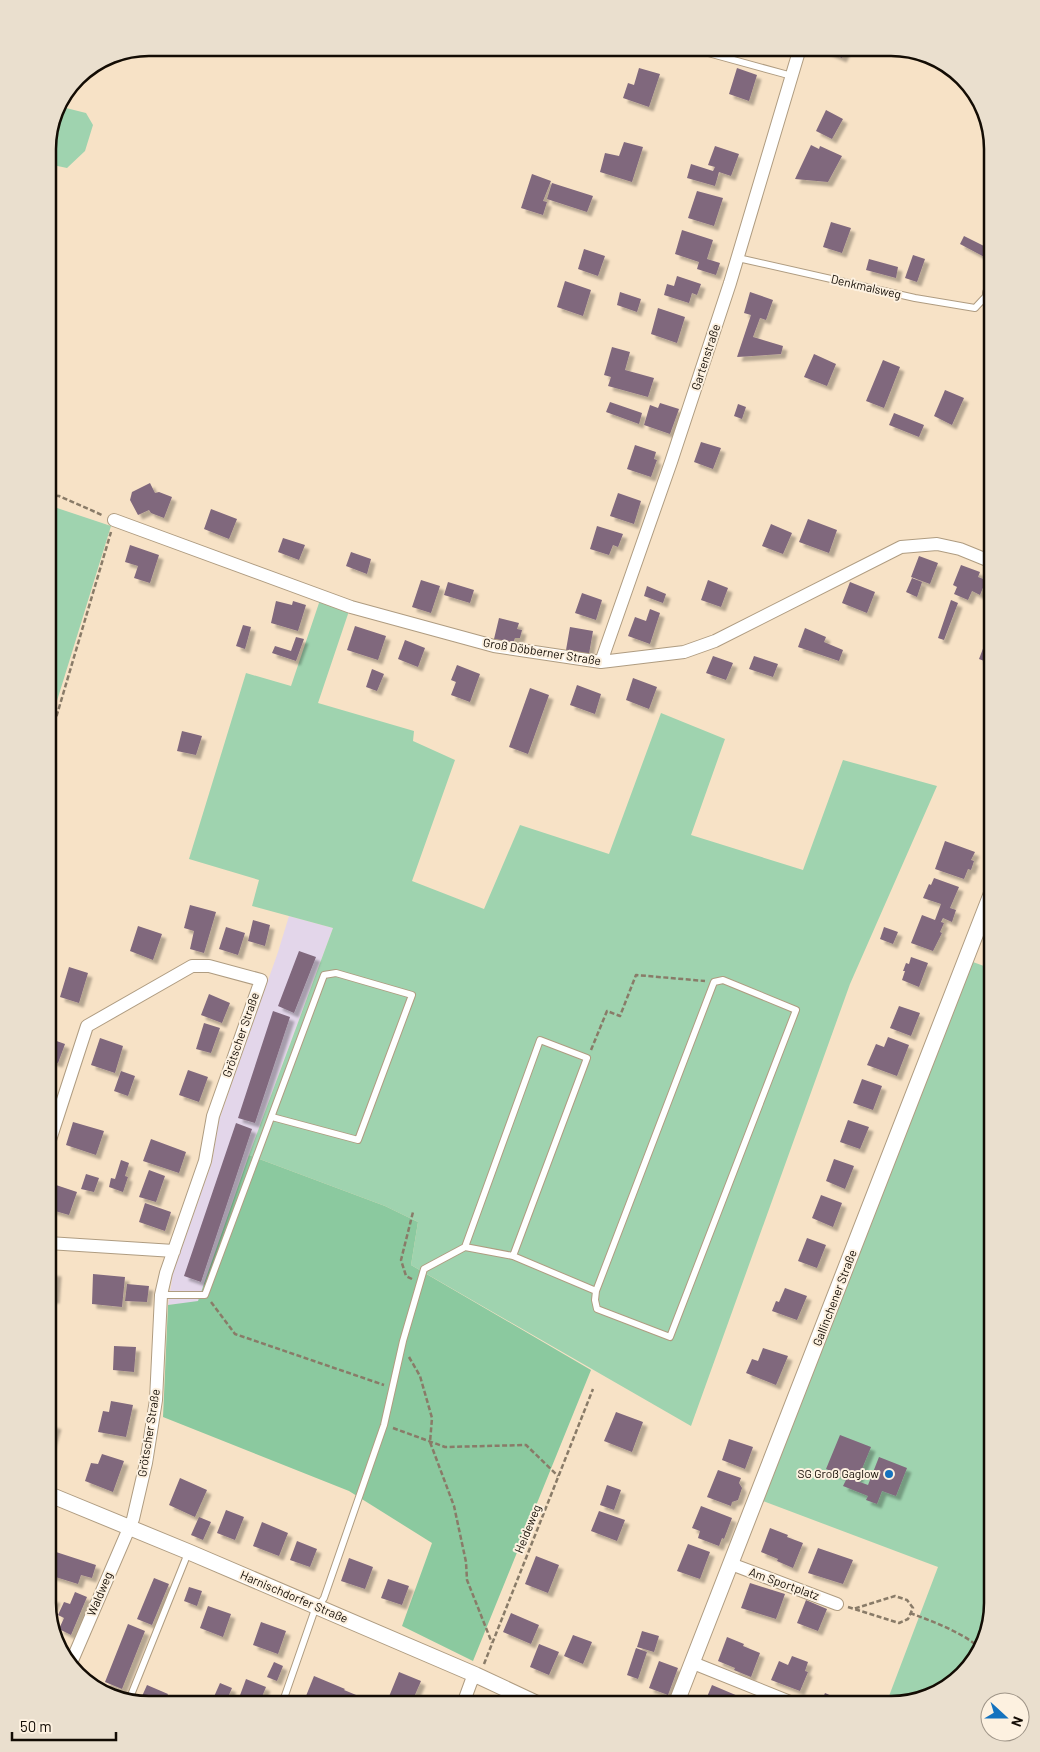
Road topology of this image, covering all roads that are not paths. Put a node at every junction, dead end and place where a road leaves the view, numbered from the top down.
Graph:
1 (719, 56) edge
2 (798, 56) edge
3 (792, 76) junction
4 (738, 258) junction
5 (984, 298) edge
6 (114, 520) road end
7 (984, 559) edge
8 (601, 662) junction
9 (984, 913) edge
10 (272, 1117) junction
11 (56, 1121) edge
12 (56, 1244) edge
13 (465, 1247) junction
14 (174, 1251) junction
15 (513, 1256) junction
16 (596, 1291) junction
17 (161, 1295) junction
18 (56, 1497) edge
19 (129, 1526) junction
20 (189, 1552) junction
21 (731, 1564) junction
22 (837, 1604) road end
23 (317, 1606) junction
24 (74, 1657) edge
25 (693, 1663) junction
26 (476, 1675) junction
27 (131, 1694) edge
28 (285, 1696) edge
29 (466, 1696) edge
30 (521, 1696) edge
31 (679, 1696) edge
32 (776, 1696) edge

1 - 3 lane
2 - 3 street, Gartenstraße
3 - 4 street, Gartenstraße
4 - 5 lane, Denkmalsweg
4 - 8 street, Gartenstraße
6 - 8 street, Groß Döbberner Straße
7 - 8 street, Groß Döbberner Straße
9 - 21 street, Gallinchener Straße
10 - 10 lane
10 - 17 lane
11 - 14 street, Grötscher Straße
12 - 14 street
13 - 15 lane
13 - 15 lane
13 - 23 lane
14 - 17 street, Grötscher Straße
15 - 16 lane
16 - 16 lane
17 - 19 street, Grötscher Straße
18 - 19 street, Harnischdorfer Straße
19 - 20 street, Harnischdorfer Straße
19 - 24 street, Waldweg
20 - 23 street, Harnischdorfer Straße
20 - 27 lane
21 - 22 street, Am Sportplatz
21 - 25 street, Gallinchener Straße
23 - 26 street, Harnischdorfer Straße
23 - 28 lane
25 - 31 street, Gallinchener Straße
25 - 32 street
26 - 29 street
26 - 30 street, Harnischdorfer Straße

